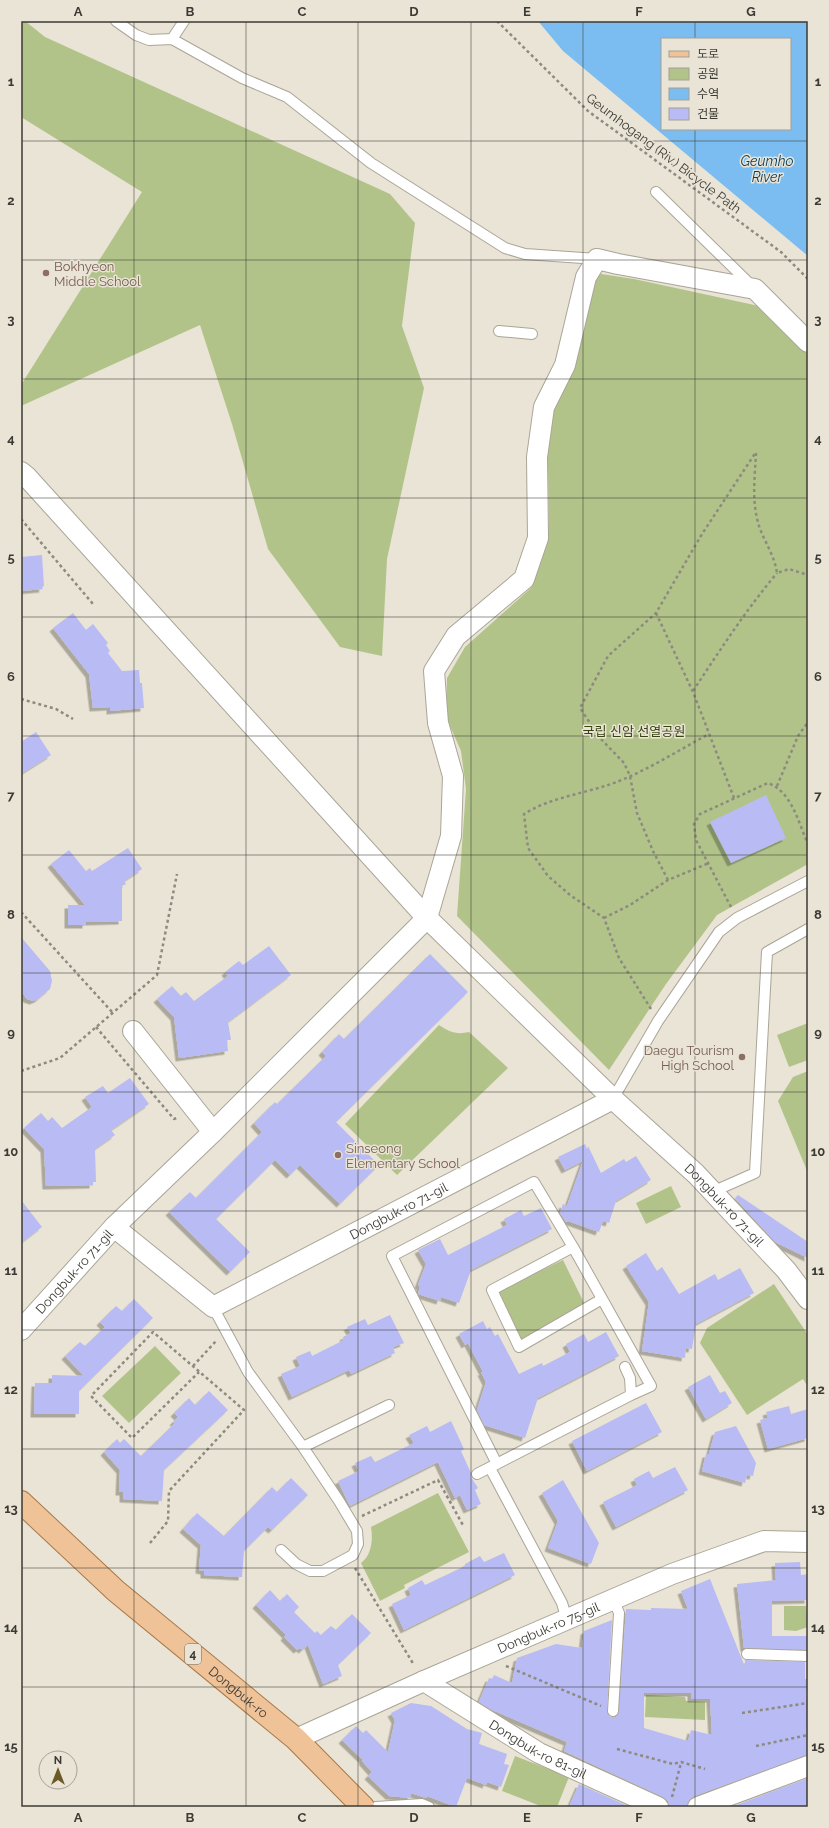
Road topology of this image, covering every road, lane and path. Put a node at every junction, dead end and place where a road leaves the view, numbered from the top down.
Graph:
1 (116, 21) edge
2 (184, 21) edge
3 (497, 21) edge
4 (172, 39) junction
5 (656, 192) dead end
6 (597, 259) junction
7 (808, 279) edge
8 (755, 289) junction
9 (499, 331) dead end
10 (532, 334) dead end
11 (808, 342) edge
12 (21, 472) edge
13 (21, 519) edge
14 (777, 573) junction
15 (808, 576) edge
16 (93, 604) dead end
17 (656, 613) junction
18 (693, 692) junction
19 (21, 699) edge
20 (72, 719) dead end
21 (808, 722) edge
22 (710, 734) junction
23 (630, 776) junction
24 (777, 786) junction
25 (734, 798) junction
26 (808, 844) edge
27 (709, 863) junction
28 (177, 874) dead end
29 (668, 880) junction
30 (808, 881) edge
31 (21, 912) edge
32 (427, 918) junction
33 (604, 918) junction
34 (737, 918) junction
35 (808, 928) edge
36 (113, 1013) junction
37 (658, 1021) junction
38 (96, 1027) junction
39 (133, 1031) dead end
40 (21, 1071) edge
41 (613, 1099) junction
42 (195, 1110) junction
43 (213, 1132) junction
44 (712, 1192) junction
45 (114, 1227) junction
46 (573, 1247) junction
47 (602, 1299) junction
48 (808, 1299) edge
49 (213, 1307) junction
50 (21, 1330) edge
51 (227, 1333) junction
52 (193, 1366) junction
53 (624, 1367) dead end
54 (199, 1372) junction
55 (631, 1395) junction
56 (389, 1405) dead end
57 (303, 1448) junction
58 (494, 1466) junction
59 (478, 1474) dead end
60 (21, 1502) edge
61 (351, 1521) junction
62 (464, 1527) dead end
63 (808, 1542) edge
64 (150, 1543) dead end
65 (281, 1550) dead end
66 (349, 1558) junction
67 (613, 1599) junction
68 (567, 1620) junction
69 (500, 1648) junction
70 (747, 1654) dead end
71 (808, 1656) edge
72 (419, 1673) junction
73 (808, 1703) edge
74 (613, 1711) joint
75 (742, 1713) dead end
76 (808, 1734) edge
77 (296, 1739) junction
78 (756, 1746) dead end
79 (617, 1749) dead end
80 (681, 1762) junction
81 (808, 1766) edge
82 (704, 1769) dead end
83 (665, 1803) edge
84 (363, 1807) edge
85 (376, 1807) edge
86 (429, 1807) edge
87 (698, 1807) edge

1 - 4 lane
2 - 4 lane
3 - 7 path, Geumhogang (Riv.) Bicycle Path
4 - 6 lane
5 - 8 lane
6 - 8 street
6 - 32 street
8 - 11 street
9 - 10 lane
12 - 32 street
13 - 16 path
14 - 15 path
14 - 17 path
14 - 18 path
17 - 18 path
17 - 23 path
18 - 22 path
19 - 20 path
21 - 24 path
22 - 23 path
22 - 25 path
23 - 29 path
23 - 33 path
24 - 25 path
24 - 26 path
25 - 27 path
27 - 29 path
27 - 34 path
28 - 36 path
29 - 33 path
30 - 34 lane
31 - 36 path
32 - 41 street
32 - 43 street
33 - 37 path
34 - 37 lane
35 - 44 lane
36 - 38 path
37 - 41 lane
38 - 40 path
38 - 42 path
39 - 42 street
41 - 44 street, Dongbuk-ro 71-gil
41 - 49 street, Dongbuk-ro 71-gil
42 - 43 street
43 - 45 street
44 - 48 street, Dongbuk-ro 71-gil
45 - 49 street, Dongbuk-ro 71-gil
45 - 50 street, Dongbuk-ro 71-gil
46 - 47 lane
46 - 47 lane
46 - 58 lane
47 - 55 lane
49 - 51 lane
51 - 52 path
51 - 57 lane
52 - 54 path
52 - 54 path
53 - 55 lane
54 - 64 path
55 - 58 lane
56 - 57 lane
57 - 61 lane
58 - 59 lane
58 - 68 lane
60 - 77 main road, Dongbuk-ro / 4
61 - 62 path
61 - 66 lane
63 - 67 street, Dongbuk-ro 75-gil
65 - 66 lane
66 - 72 path
67 - 68 street, Dongbuk-ro 75-gil
67 - 74 lane
68 - 69 street, Dongbuk-ro 75-gil
69 - 72 street, Dongbuk-ro 75-gil
69 - 74 path
70 - 71 lane
72 - 77 street, Dongbuk-ro 75-gil
72 - 83 street, Dongbuk-ro 81-gil
73 - 75 path
76 - 78 path
77 - 84 main road, Dongbuk-ro / 4
79 - 80 path
80 - 82 path
80 - 83 path
81 - 87 street
85 - 86 lane

